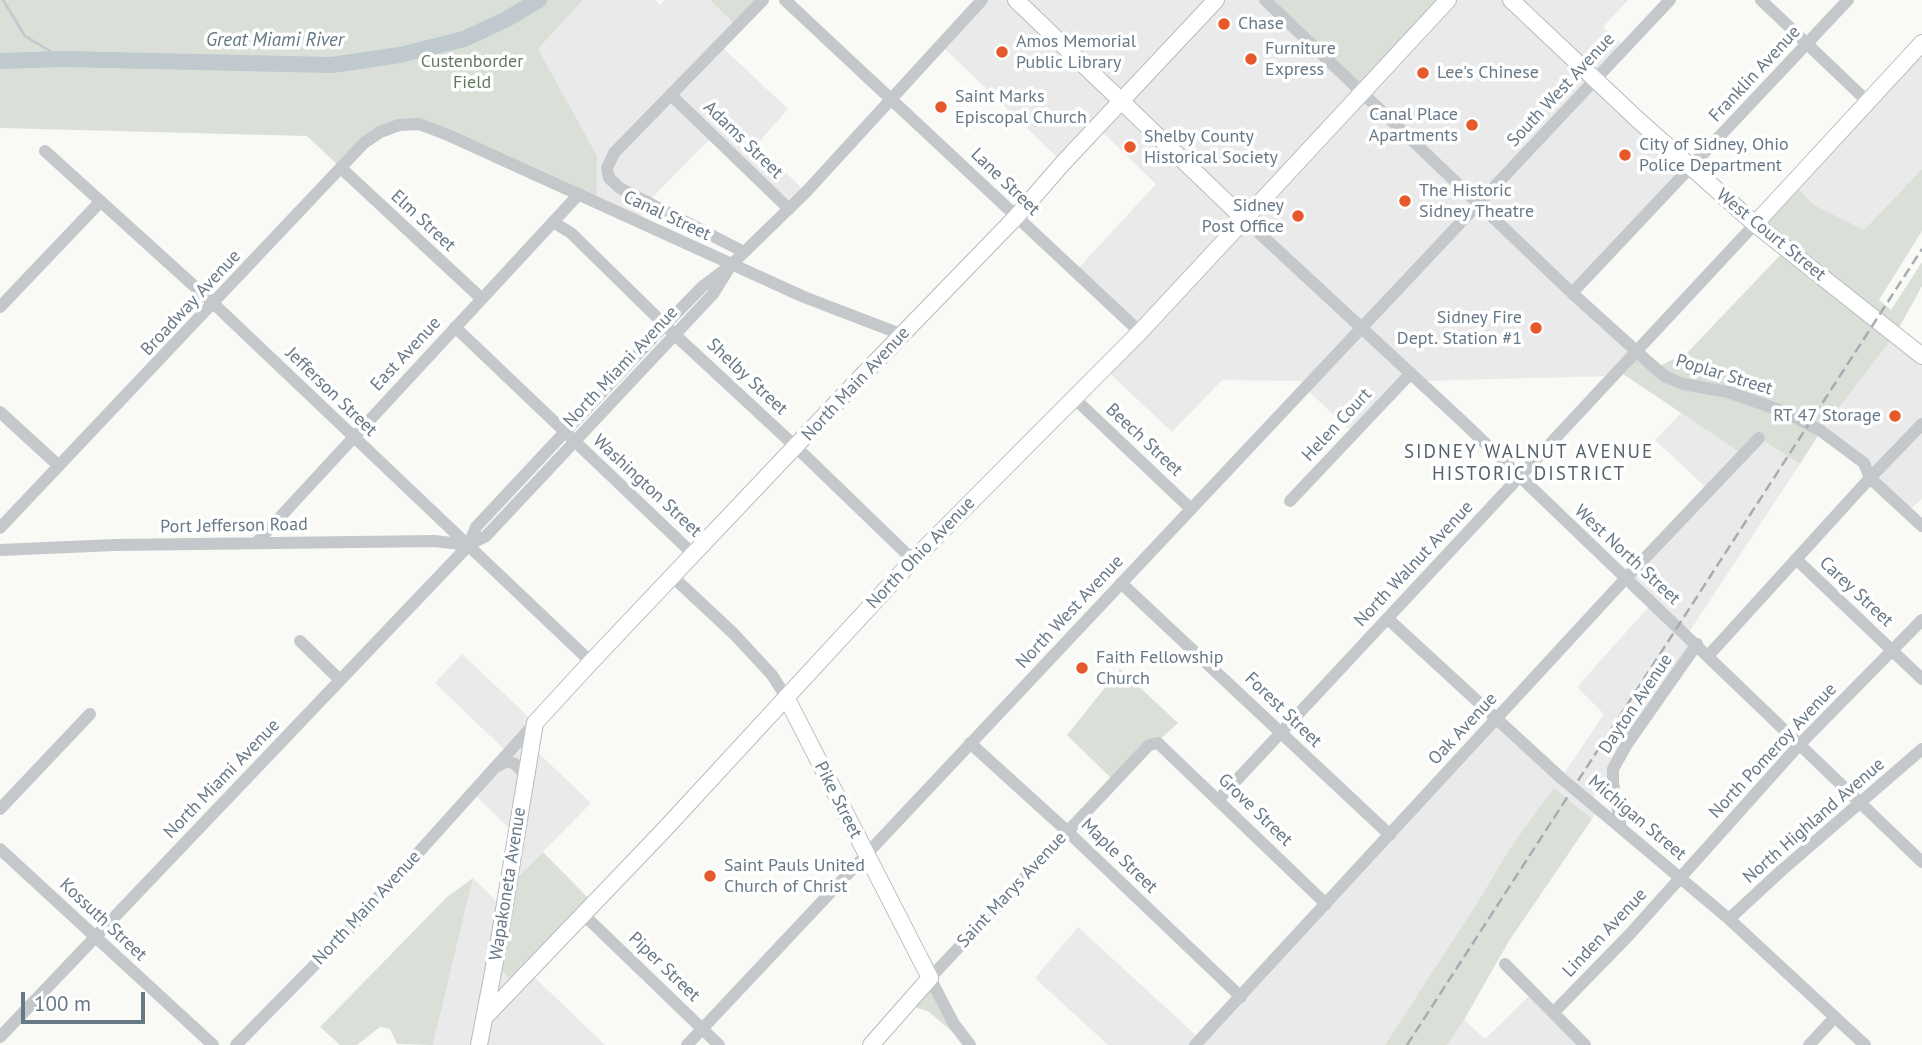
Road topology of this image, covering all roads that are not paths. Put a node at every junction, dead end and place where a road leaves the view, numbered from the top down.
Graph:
1 (764, 0) edge
2 (785, 0) edge
3 (982, 0) edge
4 (1016, 0) edge
5 (1216, 0) edge
6 (1265, 0) edge
7 (1448, 0) edge
8 (1511, 0) edge
9 (1670, 0) edge
10 (1761, 0) edge
11 (1848, 0) edge
12 (1922, 43) edge
13 (1807, 44) junction
14 (1595, 79) junction
15 (1362, 92) junction
16 (672, 96) junction
17 (891, 98) junction
18 (1121, 100) junction
19 (1868, 102) junction
20 (419, 124) joint
21 (45, 151) dead end
22 (341, 168) junction
23 (1690, 168) junction
24 (579, 194) junction
25 (101, 201) junction
26 (1479, 204) junction
27 (789, 209) junction
28 (1016, 217) junction
29 (1244, 219) junction
30 (553, 222) junction
31 (1755, 224) junction
32 (744, 252) junction
33 (732, 265) junction
34 (1572, 293) junction
35 (482, 299) junction
36 (214, 304) junction
37 (0, 307) edge
38 (456, 327) junction
39 (1361, 327) junction
40 (669, 330) junction
41 (1139, 332) junction
42 (903, 335) junction
43 (1634, 351) junction
44 (1922, 356) edge
45 (1411, 373) junction
46 (1074, 398) junction
47 (0, 412) edge
48 (1922, 425) edge
49 (354, 437) junction
50 (570, 438) junction
51 (1759, 438) dead end
52 (796, 447) junction
53 (59, 466) junction
54 (1518, 475) junction
55 (1870, 478) junction
56 (1290, 501) dead end
57 (1190, 508) junction
58 (1922, 526) edge
59 (0, 528) edge
60 (256, 543) junction
61 (469, 545) junction
62 (0, 550) edge
63 (693, 554) junction
64 (1796, 559) junction
65 (913, 560) junction
66 (673, 577) junction
67 (1626, 578) junction
68 (1121, 583) junction
69 (1388, 619) junction
70 (1922, 621) edge
71 (300, 641) dead end
72 (1697, 644) junction
73 (1894, 651) junction
74 (1709, 656) junction
75 (590, 662) junction
76 (1922, 679) edge
77 (340, 680) junction
78 (786, 697) junction
79 (90, 714) dead end
80 (1496, 719) junction
81 (535, 723) junction
82 (1281, 733) junction
83 (970, 743) junction
84 (1158, 743) joint
85 (1799, 745) junction
86 (1922, 749) edge
87 (496, 768) junction
88 (525, 782) junction
89 (1219, 799) junction
90 (1859, 802) junction
91 (0, 809) edge
92 (1621, 828) junction
93 (1067, 831) junction
94 (1390, 835) junction
95 (0, 849) edge
96 (865, 853) junction
97 (1922, 862) edge
98 (1681, 877) junction
99 (1326, 904) junction
100 (584, 915) junction
101 (1729, 919) junction
102 (95, 937) junction
103 (498, 946) junction
104 (1505, 964) dead end
105 (529, 972) junction
106 (929, 978) junction
107 (1241, 997) junction
108 (1554, 1012) junction
109 (1835, 1017) junction
110 (484, 1018) junction
111 (703, 1029) junction
112 (0, 1037) edge
113 (214, 1045) edge
114 (236, 1045) edge
115 (479, 1045) edge
116 (687, 1045) edge
117 (719, 1045) edge
118 (871, 1045) edge
119 (970, 1045) edge
120 (1195, 1045) edge
121 (1585, 1045) edge
122 (1809, 1045) edge
123 (1864, 1045) edge

1 - 16 street
2 - 17 street, Lane Street
3 - 17 street, North Miami Avenue
4 - 18 main road
5 - 18 main road, North Main Avenue
6 - 15 street, Poplar Street
7 - 15 main road, North Ohio Avenue
8 - 14 main road, West Court Street
9 - 14 street, South West Avenue
10 - 13 street
11 - 13 street, Franklin Avenue
12 - 19 main road
13 - 19 street
13 - 23 street, Franklin Avenue
14 - 23 main road, West Court Street
14 - 26 street, South West Avenue
15 - 26 street, Poplar Street
15 - 29 main road, North Ohio Avenue
16 - 27 street, Adams Street
16 - 32 street
17 - 27 street, North Miami Avenue
17 - 28 street, Lane Street
18 - 28 main road, North Main Avenue
18 - 29 main road
19 - 31 main road
20 - 22 street, Broadway Avenue
20 - 24 street, Canal Street
21 - 25 street, Jefferson Street
22 - 35 street, Elm Street
22 - 36 street, Broadway Avenue
23 - 31 main road, West Court Street
23 - 34 street, Franklin Avenue
24 - 30 street, East Avenue
24 - 33 street, Canal Street
25 - 36 street, Jefferson Street
25 - 37 street
26 - 34 street, Poplar Street
26 - 39 street, North West Avenue
27 - 32 street, North Miami Avenue
28 - 41 street, Lane Street
28 - 42 main road, North Main Avenue
29 - 39 street, West North Street
29 - 41 main road, North Ohio Avenue
30 - 35 street, East Avenue
30 - 40 street, Shelby Street
31 - 43 street, North Walnut Avenue
31 - 44 main road, West Court Street
32 - 33 street, North Miami Avenue
33 - 40 street, North Miami Avenue
33 - 42 street, Canal Street
34 - 43 street, Poplar Street
35 - 38 street, East Avenue
36 - 49 street, Jefferson Street
36 - 53 street, Broadway Avenue
38 - 49 street, East Avenue
38 - 50 street, Washington Street
39 - 45 street, West North Street
39 - 57 street, North West Avenue
40 - 50 street, North Miami Avenue
40 - 52 street, Shelby Street
41 - 46 main road, North Ohio Avenue
42 - 52 main road, North Main Avenue
43 - 54 street, North Walnut Avenue
43 - 55 street, Poplar Street
45 - 54 street, West North Street
45 - 56 street, Helen Court
46 - 57 street, Beech Street
46 - 65 main road, North Ohio Avenue
47 - 53 street
48 - 55 street
49 - 60 street, East Avenue
49 - 61 street, Jefferson Street
50 - 61 street, North Miami Avenue
50 - 63 street, Washington Street
51 - 67 street, Oak Avenue
52 - 63 main road, North Main Avenue
52 - 65 street, Shelby Street
53 - 59 street, Broadway Avenue
54 - 67 street, West North Street
54 - 69 street, North Walnut Avenue
55 - 58 street, Poplar Street
55 - 64 street
57 - 68 street, North West Avenue
60 - 61 street, Port Jefferson Road
60 - 62 street, Port Jefferson Road
61 - 75 street, Jefferson Street
61 - 77 street, North Miami Avenue
63 - 66 main road, North Main Avenue
64 - 73 street, Carey Street
64 - 74 street
65 - 78 main road, North Ohio Avenue
66 - 75 main road, North Main Avenue
66 - 78 street
67 - 72 street, West North Street
67 - 80 street, Oak Avenue
68 - 82 street, Forest Street
68 - 83 street, North West Avenue
69 - 80 street, Michigan Street
69 - 82 street, North Walnut Avenue
70 - 73 street, North Pomeroy Avenue
71 - 77 street
72 - 74 street, West North Street
72 - 92 street, Dayton Avenue
73 - 76 street, Carey Street
73 - 85 street, North Pomeroy Avenue
74 - 85 street, West North Street
75 - 81 main road, North Main Avenue
77 - 102 street, North Miami Avenue
78 - 96 main road, Pike Street
78 - 100 main road, North Ohio Avenue
79 - 91 street
80 - 92 street, Michigan Street, bridge
80 - 94 street, Oak Avenue
81 - 87 street, North Main Avenue
81 - 88 main road, Wapakoneta Avenue
82 - 89 street, North Walnut Avenue
82 - 94 street, Forest Street
83 - 93 street, Maple Street
83 - 96 street, North West Avenue
84 - 89 street, Grove Street
84 - 93 street, Saint Marys Avenue
85 - 90 street, West North Street
85 - 98 street, North Pomeroy Avenue
86 - 90 street, North Highland Avenue
87 - 88 street
87 - 114 street, North Main Avenue
88 - 103 main road, Wapakoneta Avenue
89 - 99 street, Grove Street
90 - 97 street, West North Street
90 - 101 street, North Highland Avenue
92 - 98 street, Michigan Street
93 - 106 street, Saint Marys Avenue
93 - 107 street, Maple Street
94 - 99 street, Oak Avenue
95 - 102 street, Kossuth Street
96 - 106 main road, Pike Street
96 - 111 street, North West Avenue
98 - 101 street, Michigan Street
98 - 108 street, Linden Avenue
99 - 107 street, Oak Avenue
100 - 105 main road, North Ohio Avenue
100 - 111 street, Piper Street
101 - 109 street, Michigan Street
102 - 112 street, North Miami Avenue
102 - 113 street, Kossuth Street
103 - 105 main road
103 - 110 main road, Wapakoneta Avenue
104 - 108 street
105 - 110 main road, North Ohio Avenue
106 - 118 main road, Saint Marys Avenue
106 - 119 street
107 - 120 street, Oak Avenue
108 - 121 street
109 - 122 street
109 - 123 street, Michigan Street
110 - 115 main road, Wapakoneta Avenue
111 - 116 street, North West Avenue
111 - 117 street, Piper Street

